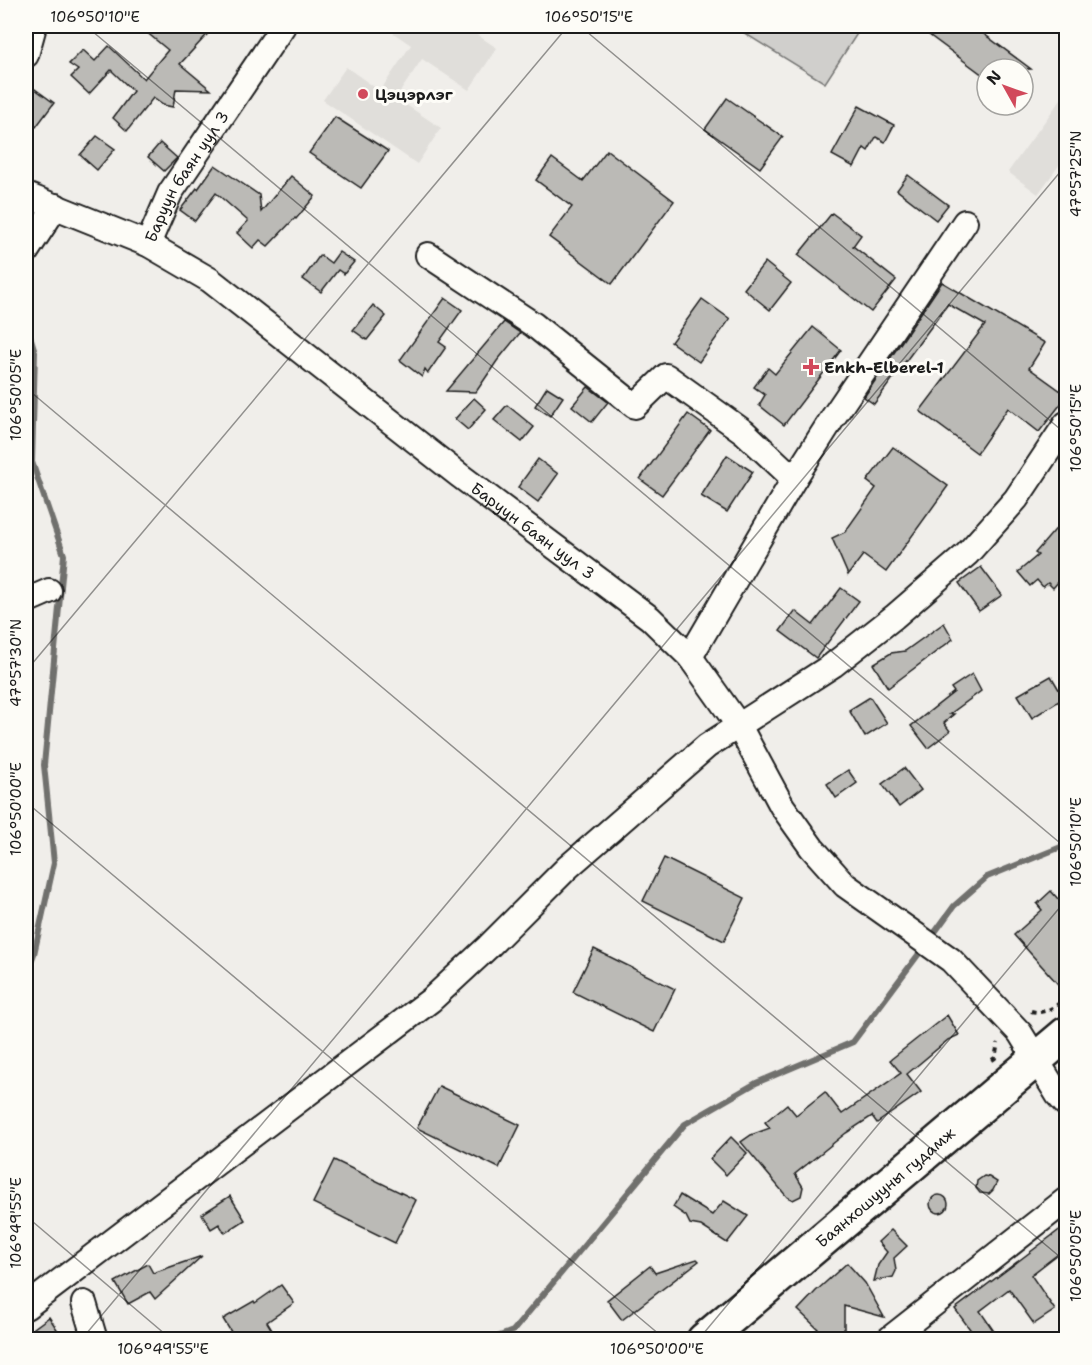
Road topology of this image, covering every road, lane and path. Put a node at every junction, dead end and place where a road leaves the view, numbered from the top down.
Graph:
1 (34, 26) edge
2 (283, 26) edge
3 (26, 55) edge
4 (26, 195) edge
5 (56, 206) junction
6 (965, 222) dead end
7 (148, 243) junction
8 (26, 252) edge
9 (428, 255) dead end
10 (1066, 424) edge
11 (794, 479) junction
12 (49, 591) dead end
13 (26, 601) edge
14 (690, 657) junction
15 (739, 726) junction
16 (994, 1034) dead end
17 (1066, 1034) edge
18 (1036, 1059) junction
19 (986, 1065) dead end
20 (1066, 1104) edge
21 (1066, 1200) edge
22 (84, 1303) dead end
23 (26, 1307) edge
24 (711, 1337) edge
25 (95, 1340) edge
26 (888, 1340) edge

1 - 3 street
2 - 7 street, Баруун баян уул 3
4 - 5 street
5 - 7 street
5 - 8 street
6 - 11 street
7 - 14 street, Баруун баян уул 3
9 - 11 street
10 - 15 street
11 - 14 street
12 - 13 street
14 - 15 street, Баруун баян уул 3
15 - 18 street, Баруун баян уул 3
15 - 23 street
16 - 19 path
17 - 18 main road, Баянхошууны гудамж
18 - 20 street, Баруун баян уул 3
18 - 24 main road, Баянхошууны гудамж
21 - 26 street
22 - 25 street

